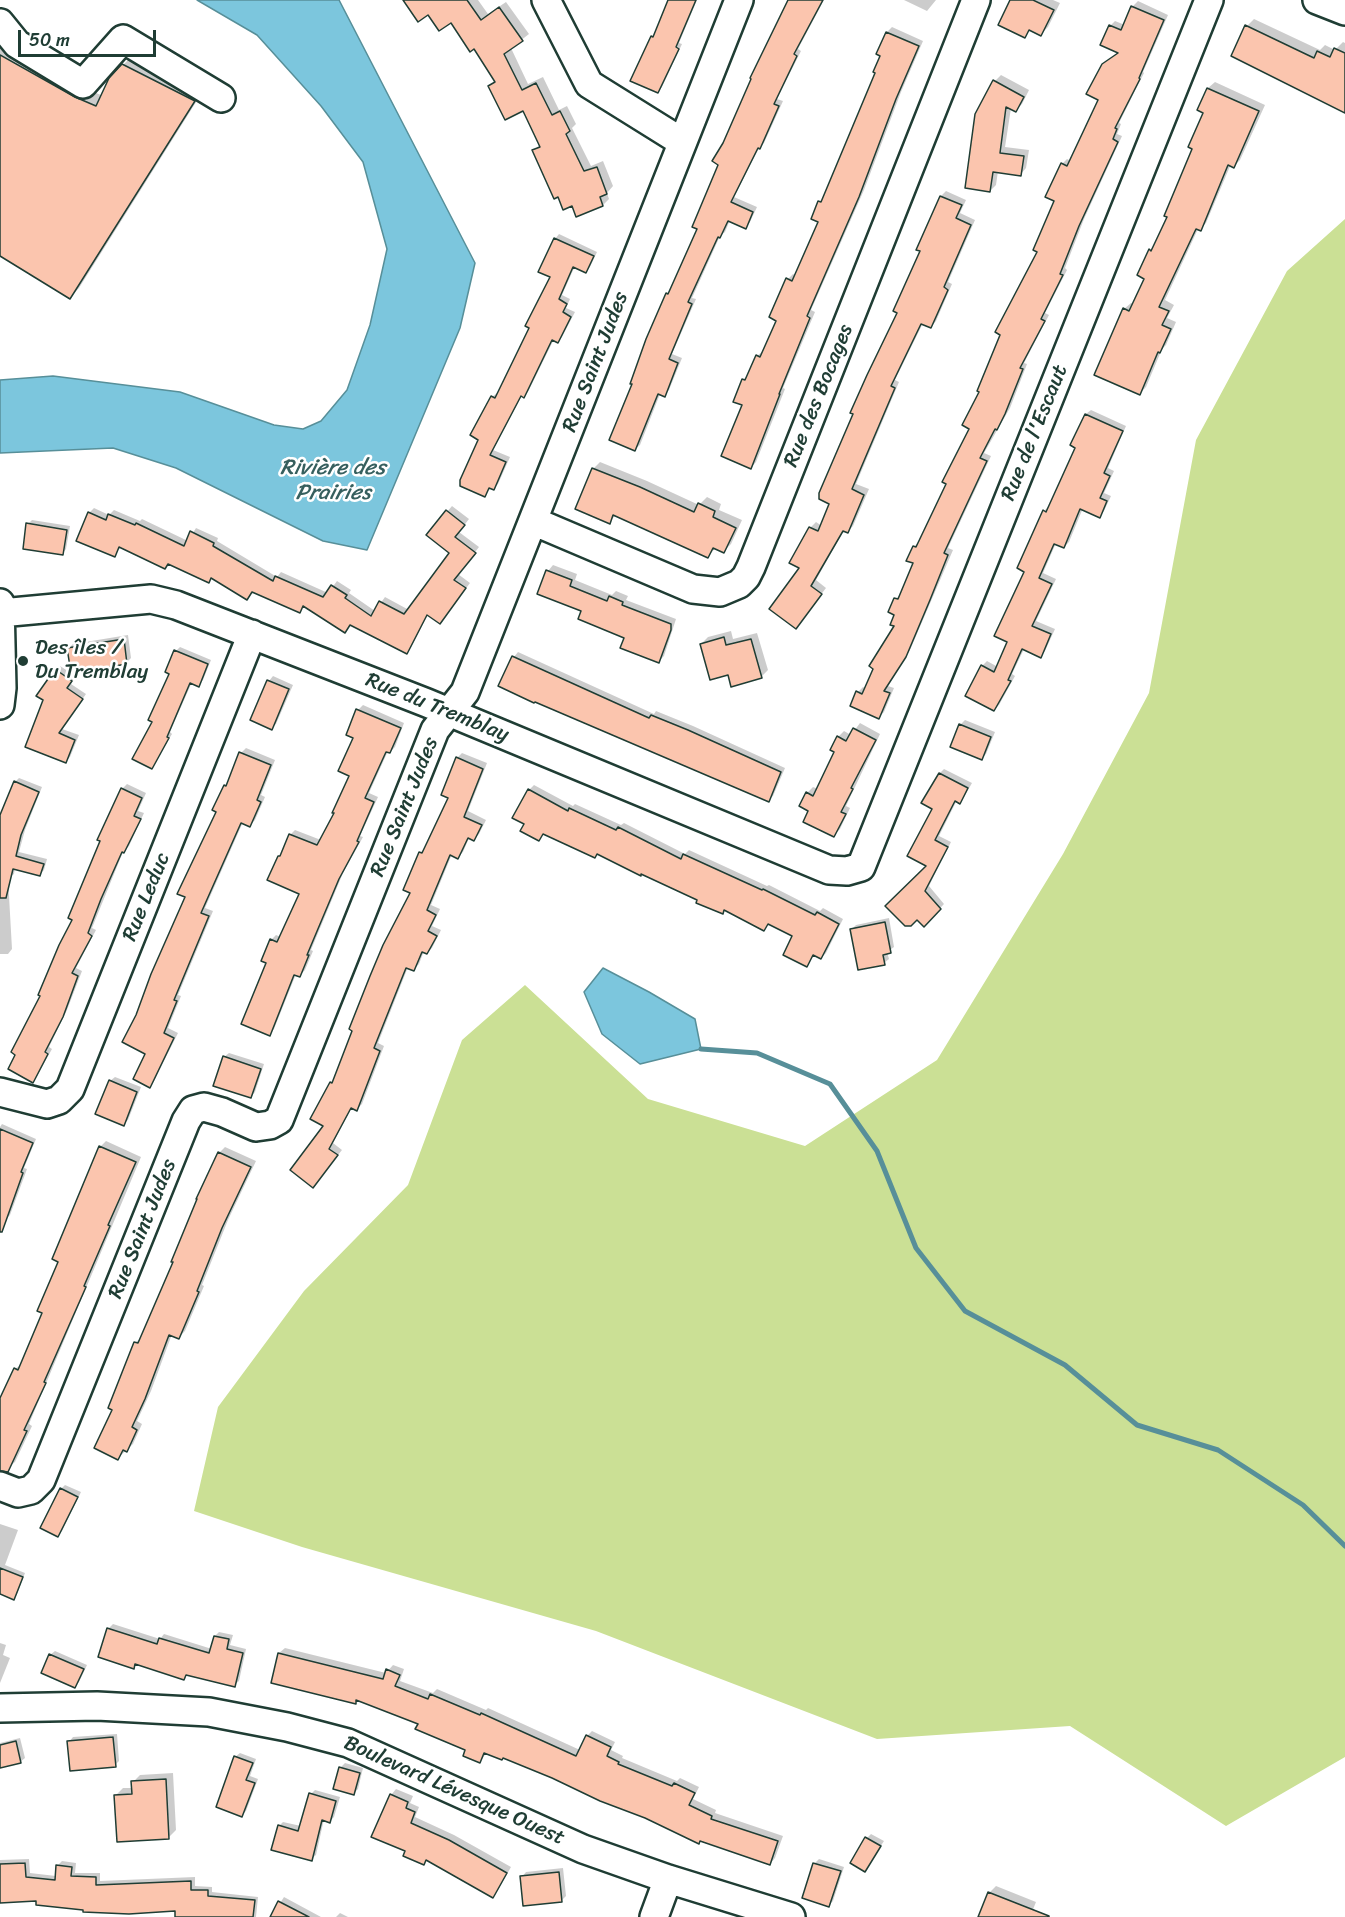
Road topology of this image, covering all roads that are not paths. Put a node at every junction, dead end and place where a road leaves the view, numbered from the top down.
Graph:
1 (546, 0) edge
2 (739, 0) edge
3 (976, 0) edge
4 (1209, 0) edge
5 (1317, 0) edge
6 (1345, 11) edge
7 (0, 23) edge
8 (221, 98) dead end
9 (682, 142) junction
10 (533, 521) junction
11 (0, 603) edge
12 (0, 613) edge
13 (252, 634) junction
14 (0, 705) edge
15 (450, 712) junction
16 (861, 867) joint
17 (0, 1092) edge
18 (0, 1486) edge
19 (0, 1708) edge
20 (668, 1879) junction
21 (654, 1917) edge
22 (791, 1917) edge

1 - 9 street
2 - 9 street, Rue Saint Judes
3 - 10 street, Rue des Bocages
4 - 16 street, Rue de l'Escaut
5 - 6 street
7 - 8 street
9 - 10 street, Rue Saint Judes
10 - 15 street, Rue Saint Judes
11 - 12 street
12 - 13 street, Rue du Tremblay
12 - 14 street
13 - 15 street, Rue du Tremblay
13 - 17 street, Rue Leduc
15 - 16 street, Rue du Tremblay
15 - 18 street, Rue Saint Judes
19 - 20 street, Boulevard Lévesque Ouest
20 - 21 street
20 - 22 street, Boulevard Lévesque Ouest

